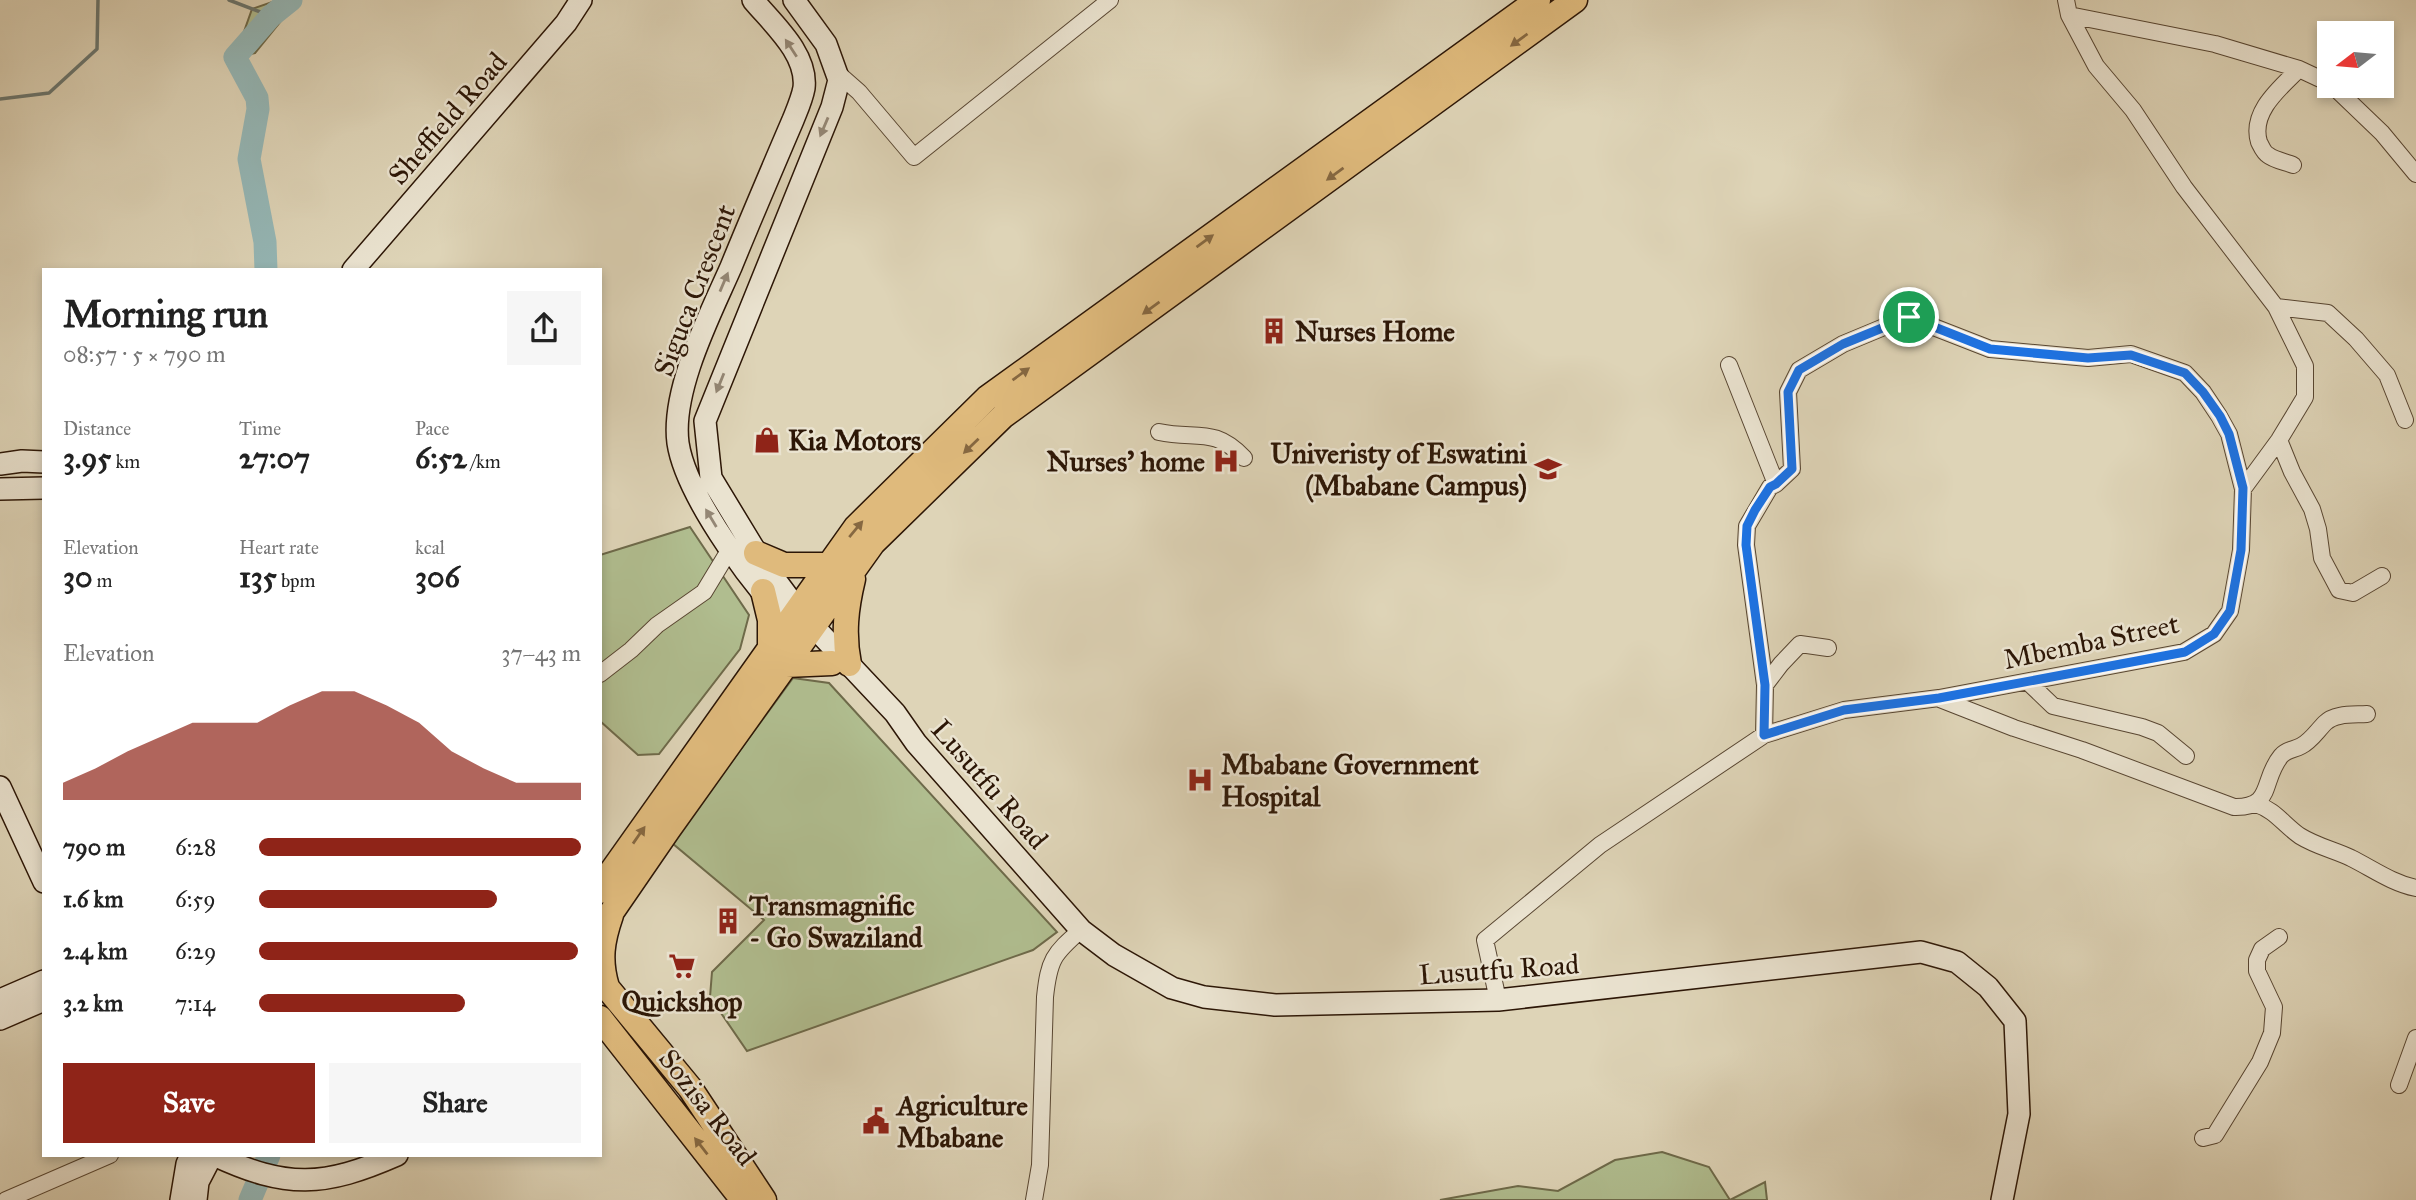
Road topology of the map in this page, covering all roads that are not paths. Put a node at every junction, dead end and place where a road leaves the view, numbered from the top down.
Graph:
1 (581, 0) edge
2 (753, 0) edge
3 (794, 0) edge
4 (1110, 0) edge
5 (1538, 0) edge
6 (1574, 0) edge
7 (2068, 8) edge
8 (2299, 69) junction
9 (834, 70) junction
10 (803, 75) junction
11 (2317, 77) edge
12 (2346, 98) edge
13 (2294, 165) dead end
14 (2416, 174) edge
15 (355, 268) edge
16 (2276, 307) junction
17 (1729, 365) dead end
18 (2405, 420) dead end
19 (1158, 432) dead end
20 (2279, 440) junction
21 (1244, 458) dead end
22 (42, 462) edge
23 (0, 464) edge
24 (1776, 484) junction
25 (42, 488) edge
26 (2243, 488) junction
27 (0, 489) edge
28 (730, 549) junction
29 (756, 553) junction
30 (829, 565) junction
31 (856, 568) junction
32 (2382, 576) dead end
33 (763, 591) junction
34 (801, 624) junction
35 (1828, 648) dead end
36 (778, 656) junction
37 (840, 664) junction
38 (602, 672) edge
39 (2029, 682) junction
40 (1765, 685) junction
41 (1939, 698) junction
42 (2367, 715) dead end
43 (1764, 735) junction
44 (2186, 756) dead end
45 (0, 787) edge
46 (2256, 804) junction
47 (42, 878) edge
48 (2416, 888) edge
49 (604, 900) edge
50 (1081, 930) junction
51 (2279, 937) dead end
52 (602, 946) edge
53 (42, 982) edge
54 (604, 983) edge
55 (0, 1000) edge
56 (1498, 1000) junction
57 (42, 1001) edge
58 (0, 1020) edge
59 (602, 1022) edge
60 (2416, 1038) edge
61 (2399, 1085) dead end
62 (2203, 1138) dead end
63 (105, 1157) edge
64 (190, 1157) edge
65 (212, 1157) edge
66 (356, 1157) edge
67 (392, 1157) edge
68 (242, 1159) edge
69 (285, 1173) junction
70 (6, 1200) edge
71 (181, 1200) edge
72 (196, 1200) edge
73 (744, 1200) edge
74 (764, 1200) edge
75 (1034, 1200) edge
76 (2002, 1200) edge

1 - 15 street, Sheffield Road
10 -> 2 street
3 - 9 street, Siguca Crescent
4 - 9 street
30 -> 5 main road
6 -> 31 main road
7 - 8 street
7 - 16 street
8 - 11 street
8 - 13 street
9 - 10 street
9 -> 29 street, Siguca Crescent
28 -> 10 street, Siguca Crescent
12 - 14 street
16 - 18 street
16 - 20 street
17 - 24 street
19 - 21 street
20 - 26 street
20 - 32 street
22 - 23 street
24 - 26 street, Mbemba Street
24 - 40 street, Mbemba Street
25 - 27 street
26 - 39 street, Mbemba Street
28 - 33 street, Siguca Crescent
28 - 38 street
29 - 30 main road
29 - 34 street, Siguca Crescent
30 - 34 main road
31 - 34 main road
31 - 37 main road
33 - 34 street, Siguca Crescent
33 - 36 main road
34 - 36 main road
34 - 37 street, Lusutfu Road
35 - 40 street
36 - 37 main road
36 - 49 main road
37 - 50 street, Lusutfu Road
39 - 41 street, Mbemba Street
39 - 44 street
40 - 43 street, Mbemba Street
41 - 43 street, Mbemba Street
41 - 46 street
42 - 46 street
43 - 56 street, Mbemba Street
45 - 47 street
46 - 48 street
49 - 52 main road
50 - 56 street, Lusutfu Road
50 - 75 street
51 - 62 street
53 - 55 street
54 - 74 main road, Sozisa Road
56 - 76 street, Lusutfu Road
57 - 58 street
73 -> 59 main road, Sozisa Road
60 - 61 street
63 - 70 street
64 - 71 street
65 - 72 street
66 - 69 street
67 - 69 street
68 - 69 street

